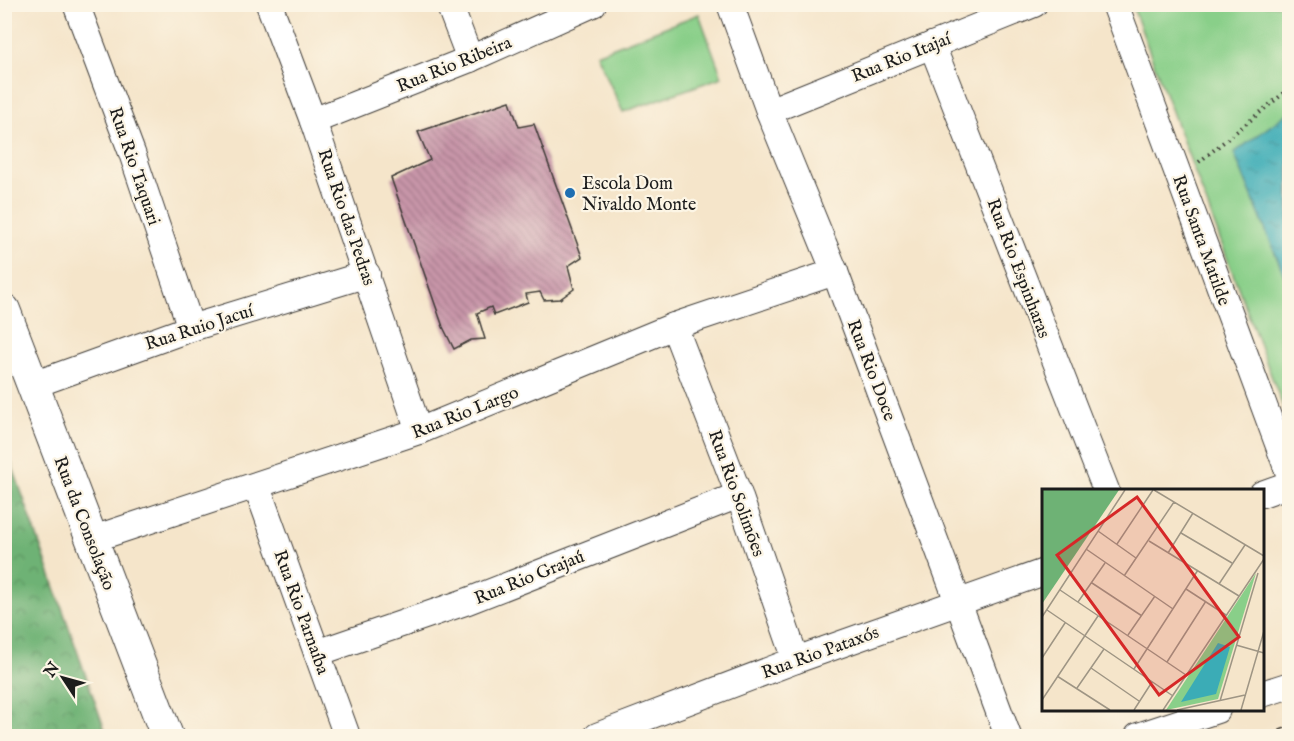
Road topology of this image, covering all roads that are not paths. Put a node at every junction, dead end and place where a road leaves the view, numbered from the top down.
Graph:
1 (76, 4) edge
2 (268, 4) edge
3 (449, 4) edge
4 (593, 4) edge
5 (730, 4) edge
6 (1034, 4) edge
7 (1115, 4) edge
8 (932, 45) junction
9 (470, 59) junction
10 (769, 111) junction
11 (313, 121) junction
12 (835, 272) junction
13 (367, 274) junction
14 (4, 310) edge
15 (675, 326) junction
16 (191, 328) junction
17 (33, 385) junction
18 (419, 431) junction
19 (1290, 476) edge
20 (1290, 484) edge
21 (257, 487) junction
22 (1106, 489) edge
23 (1264, 494) edge
24 (739, 495) junction
25 (90, 540) junction
26 (1042, 573) edge
27 (958, 601) junction
28 (317, 653) junction
29 (796, 660) junction
30 (1290, 685) edge
31 (1264, 694) edge
32 (1215, 711) edge
33 (1187, 729) edge
34 (167, 736) edge
35 (347, 736) edge
36 (597, 736) edge
37 (1008, 736) edge
38 (1138, 736) edge

1 - 16 street, Rua Rio Taquari
2 - 11 street, Rua Rio das Pedras
3 - 9 street
4 - 9 street, Rua Rio Ribeira
5 - 10 street, Rua Rio Doce
6 - 8 street, Rua Rio Itajaí
7 - 19 street, Rua Santa Matilde
8 - 10 street, Rua Rio Itajaí
8 - 22 street, Rua Rio Espinharas
9 - 11 street, Rua Rio Ribeira
10 - 12 street, Rua Rio Doce
11 - 13 street, Rua Rio das Pedras
12 - 15 street, Rua Rio Largo
12 - 27 street, Rua Rio Doce
13 - 16 street, Rua Ruio Jacuí
13 - 18 street, Rua Rio das Pedras
14 - 17 street, Rua da Consolação
15 - 18 street, Rua Rio Largo
15 - 24 street, Rua Rio Solimões
16 - 17 street, Rua Ruio Jacuí
17 - 25 street, Rua da Consolação
18 - 21 street, Rua Rio Largo
20 - 23 street
21 - 25 street, Rua Rio Largo
21 - 28 street, Rua Rio Parnaíba
24 - 28 street, Rua Rio Grajaú
24 - 29 street, Rua Rio Solimões
25 - 34 street, Rua da Consolação
26 - 27 street, Rua Rio Pataxós
27 - 29 street, Rua Rio Pataxós
27 - 37 street, Rua Rio Doce
28 - 35 street, Rua Rio Parnaíba
29 - 36 street, Rua Rio Pataxós
30 - 31 street
32 - 33 street
33 - 38 street

